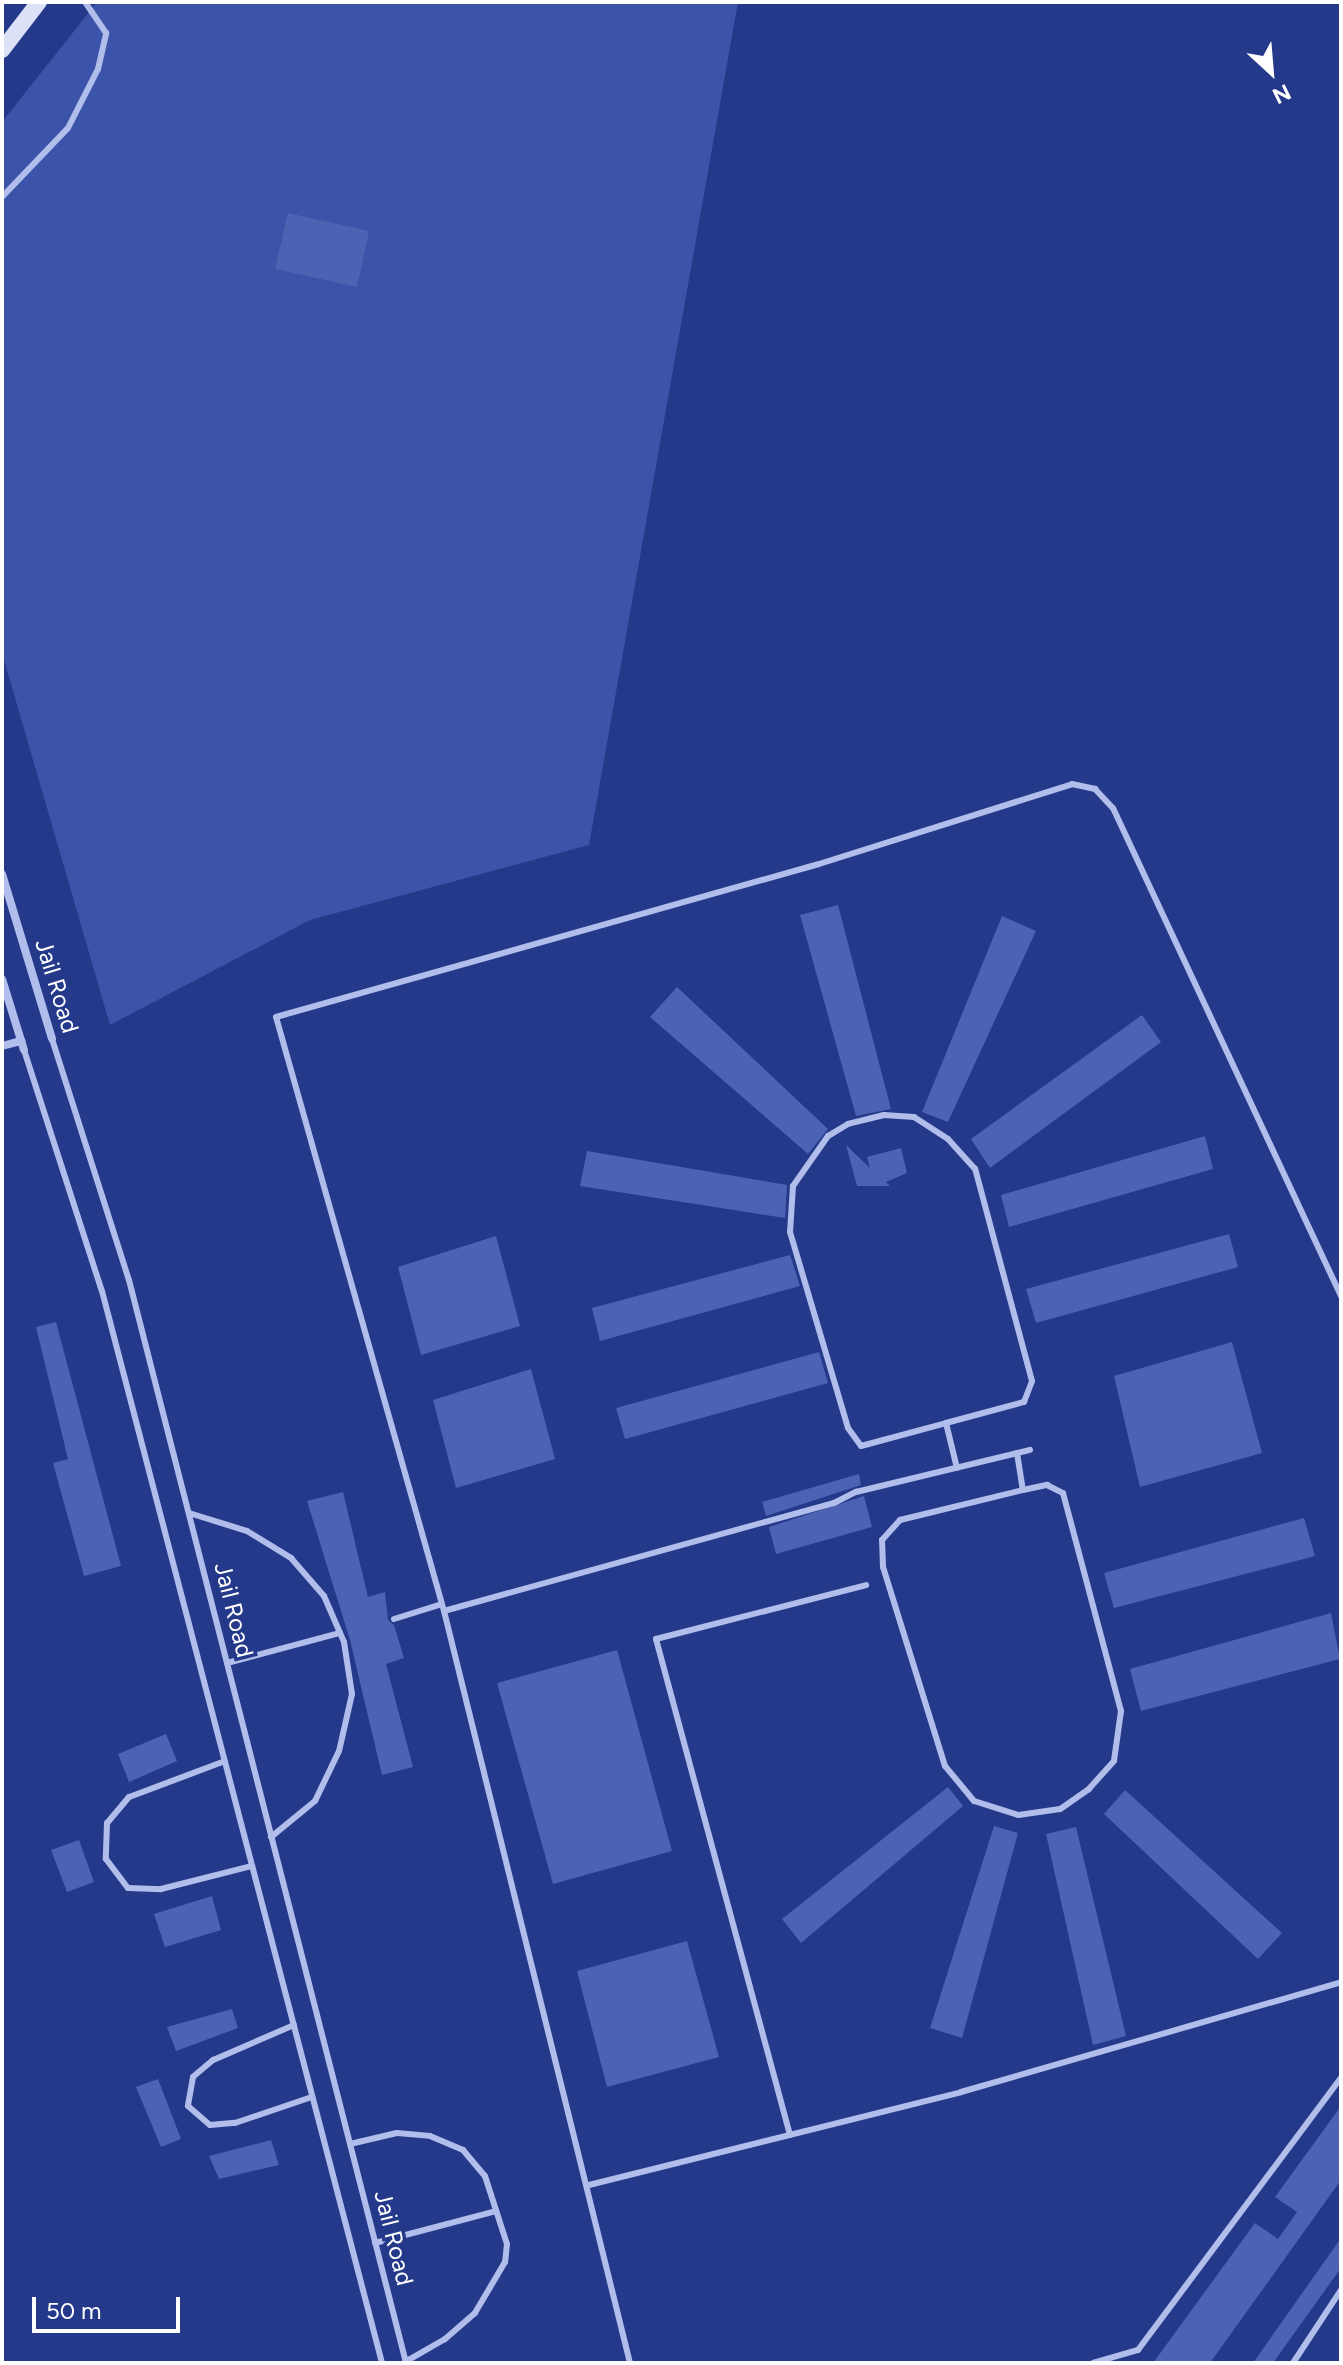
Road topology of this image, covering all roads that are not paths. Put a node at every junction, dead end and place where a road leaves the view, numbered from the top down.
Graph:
1 (39, 2) edge
2 (85, 2) edge
3 (2, 50) edge
4 (2, 197) edge
5 (2, 874) edge
6 (2, 979) edge
7 (52, 1039) joint
8 (22, 1045) junction
9 (2, 1046) edge
10 (1341, 1296) edge
11 (946, 1423) junction
12 (1030, 1450) dead end
13 (1017, 1453) junction
14 (957, 1468) junction
15 (1023, 1490) junction
16 (189, 1513) junction
17 (866, 1585) dead end
18 (443, 1608) junction
19 (394, 1619) dead end
20 (340, 1633) junction
21 (227, 1663) junction
22 (225, 1761) junction
23 (271, 1837) junction
24 (252, 1866) junction
25 (1341, 1982) edge
26 (294, 2025) junction
27 (1341, 2078) edge
28 (312, 2097) junction
29 (790, 2135) junction
30 (350, 2144) junction
31 (589, 2185) junction
32 (496, 2211) junction
33 (375, 2243) junction
34 (1341, 2290) edge
35 (405, 2362) edge
36 (382, 2363) edge
37 (630, 2363) edge
38 (1093, 2363) edge
39 (1293, 2363) edge

1 - 3 main road
2 - 4 lane
5 - 7 street, Jail Road
6 - 8 street
7 - 16 lane, Jail Road
8 - 9 street
8 - 22 lane
10 - 18 lane
11 - 11 lane
11 - 14 lane
12 - 13 lane
13 - 14 lane
13 - 15 lane
14 - 18 lane
15 - 15 lane
16 - 20 lane
16 - 21 lane, Jail Road
17 - 29 lane
18 - 19 lane
18 - 31 lane
20 - 21 lane
20 - 23 lane
21 - 23 lane, Jail Road
22 - 24 lane
22 - 24 lane
23 - 30 lane, Jail Road
24 - 26 lane
25 - 29 lane
26 - 28 lane
26 - 28 lane
27 - 38 lane
28 - 36 lane
29 - 31 lane
30 - 32 lane
30 - 33 lane, Jail Road
31 - 37 lane
32 - 33 lane
32 - 35 lane
33 - 35 lane, Jail Road
34 - 39 lane

